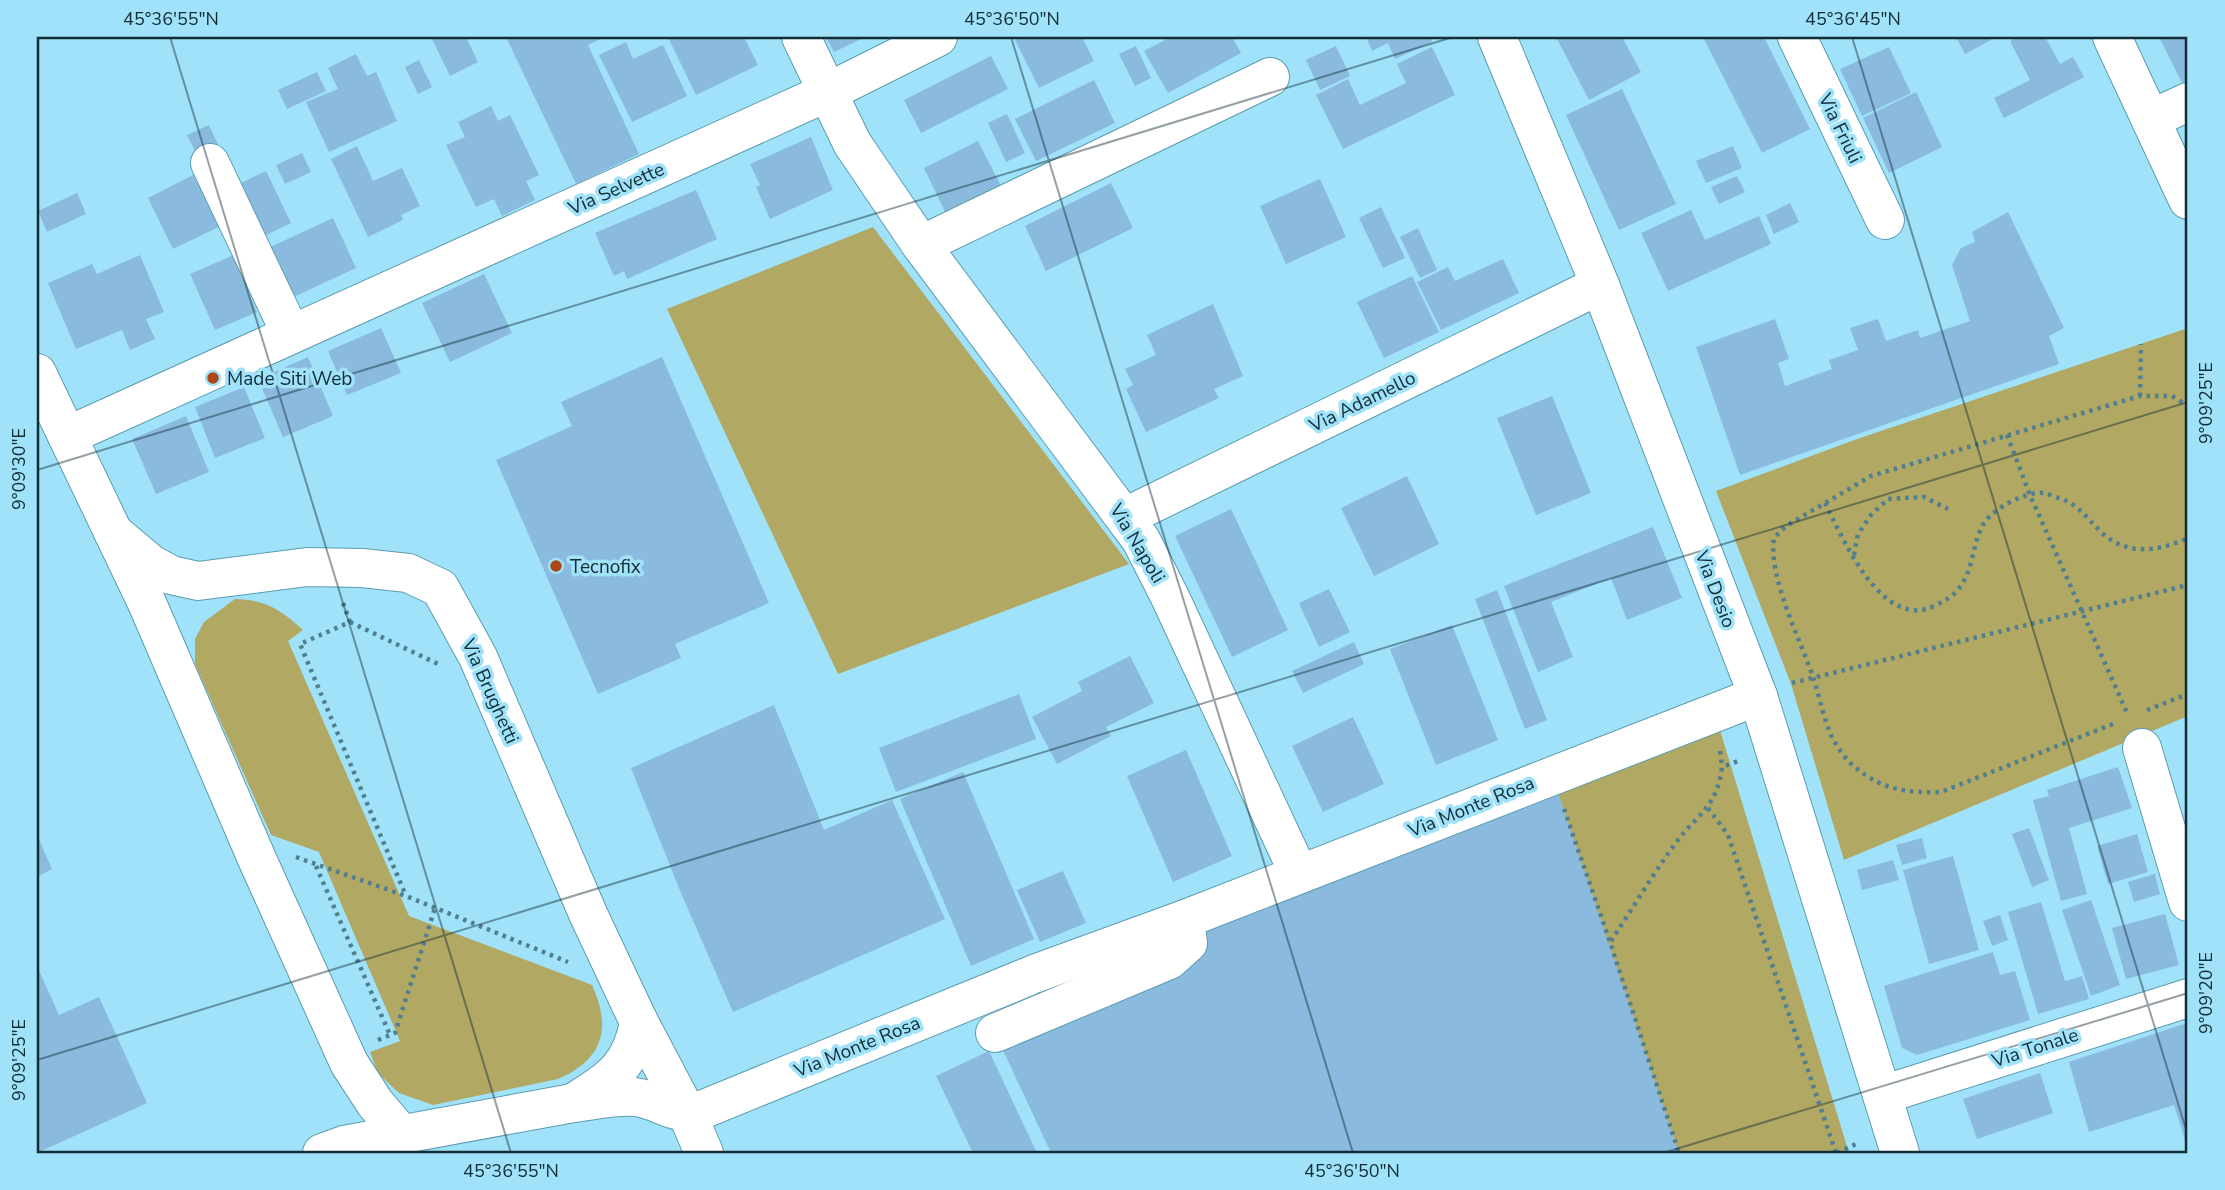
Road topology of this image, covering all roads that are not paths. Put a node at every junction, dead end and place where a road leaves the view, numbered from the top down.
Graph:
1 (801, 37) edge
2 (938, 37) edge
3 (1497, 37) edge
4 (1797, 37) edge
5 (2112, 37) edge
6 (1270, 77) dead end
7 (828, 92) junction
8 (2188, 102) edge
9 (2151, 119) junction
10 (210, 163) dead end
11 (2188, 200) edge
12 (1885, 220) dead end
13 (921, 245) junction
14 (1600, 285) junction
15 (291, 334) junction
16 (37, 373) edge
17 (67, 436) junction
18 (1125, 517) junction
19 (113, 533) junction
20 (198, 581) junction
21 (168, 650) junction
22 (1769, 691) junction
23 (2136, 733) road end
24 (1299, 874) junction
25 (2188, 902) edge
26 (1185, 919) junction
27 (2188, 998) edge
28 (639, 1022) junction
29 (995, 1033) dead end
30 (347, 1059) junction
31 (1882, 1094) junction
32 (573, 1103) junction
33 (687, 1113) junction
34 (401, 1134) junction
35 (333, 1149) edge
36 (704, 1153) edge
37 (1900, 1153) edge

1 - 7 street, Via Napoli
2 - 7 street, Via Selvette
3 - 14 street, Via Desio
4 - 12 street, Via Friuli
5 - 9 street
6 - 13 street
7 - 13 street, Via Napoli
7 - 15 street, Via Selvette
8 - 9 street
9 - 11 street
10 - 15 street
13 - 18 street, Via Napoli
14 - 18 street, Via Adamello
14 - 22 street, Via Desio
15 - 17 street, Via Selvette
16 - 17 street, Via Brughetti
17 - 19 street, Via Brughetti
18 - 24 street, Via Napoli
19 - 20 street, Via Brughetti
19 - 21 street, Via Brughetti
20 - 21 street, Via Brughetti
20 - 28 street, Via Brughetti
21 - 30 street, Via Brughetti
22 - 24 street, Via Monte Rosa
22 - 31 street, Via Desio
23 - 25 street
24 - 26 street, Via Monte Rosa
26 - 29 street
26 - 33 street, Via Monte Rosa
27 - 31 street, Via Tonale
28 - 32 street, Via Brughetti
28 - 33 street, Via Brughetti
30 - 34 street, Via Brughetti
30 - 35 street, Via Brughetti
31 - 37 street, Via Desio
32 - 33 street, Via Brughetti
32 - 34 street, Via Brughetti
33 - 36 street, Via Brughetti
34 - 35 street, Via Brughetti

